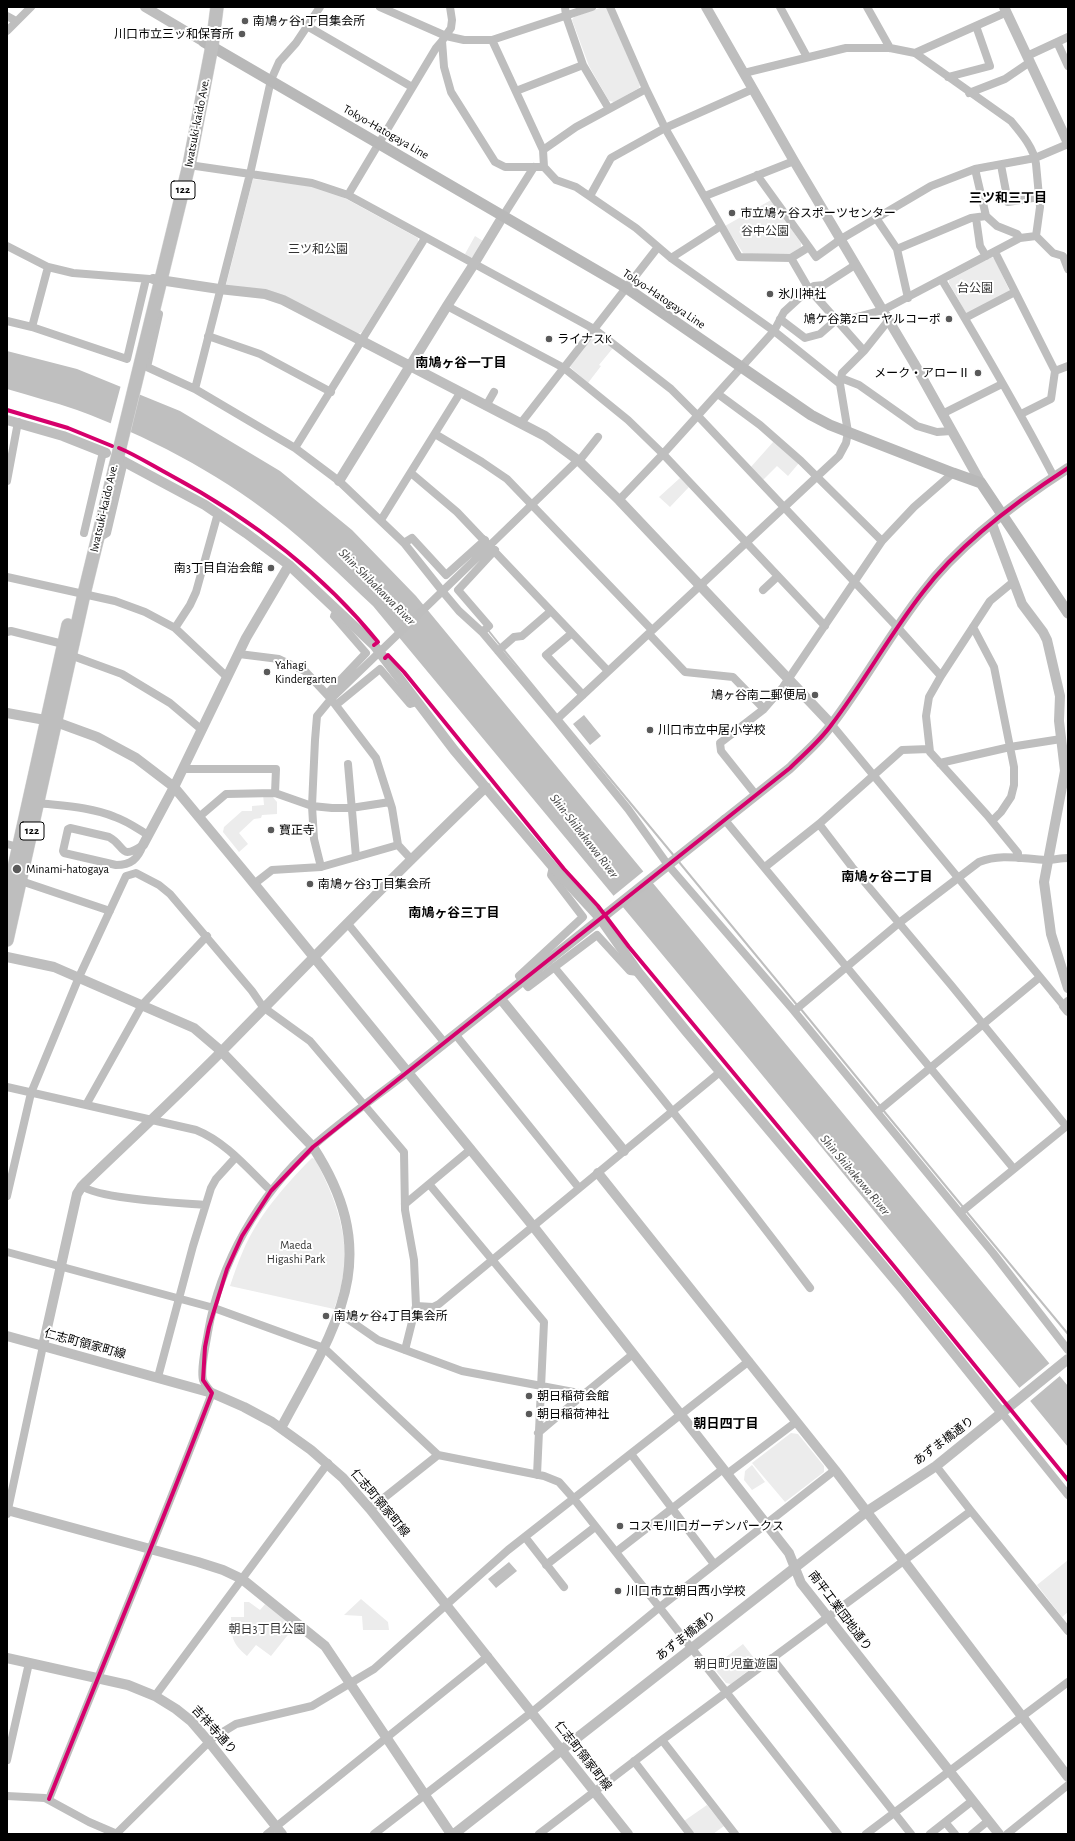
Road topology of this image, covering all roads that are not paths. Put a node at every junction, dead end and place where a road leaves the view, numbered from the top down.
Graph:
1 (31, 7) edge
2 (145, 7) edge
3 (209, 7) edge
4 (217, 7) edge
5 (320, 7) edge
6 (380, 7) edge
7 (450, 7) edge
8 (592, 7) edge
9 (610, 7) edge
10 (706, 7) edge
11 (780, 7) edge
12 (867, 7) edge
13 (1006, 10) edge
14 (565, 11) edge
15 (7, 16) edge
16 (16, 21) junction
17 (307, 26) junction
18 (976, 26) junction
19 (7, 30) edge
20 (1068, 37) edge
21 (444, 39) junction
22 (492, 40) junction
23 (1057, 42) junction
24 (208, 44) junction
25 (890, 48) junction
26 (915, 53) junction
27 (807, 57) junction
28 (1028, 59) junction
29 (583, 65) junction
30 (1068, 66) edge
31 (744, 73) junction
32 (948, 77) junction
33 (271, 80) junction
34 (412, 87) junction
35 (646, 88) junction
36 (753, 89) junction
37 (516, 91) junction
38 (969, 92) junction
39 (609, 109) junction
40 (665, 128) junction
41 (380, 143) junction
42 (1068, 144) edge
43 (543, 150) junction
44 (1035, 158) junction
45 (794, 160) junction
46 (1001, 164) junction
47 (189, 165) junction
48 (534, 167) junction
49 (544, 167) junction
50 (975, 169) junction
51 (250, 174) junction
52 (756, 175) junction
53 (348, 195) junction
54 (590, 196) junction
55 (705, 196) junction
56 (1039, 198) junction
57 (502, 216) junction
58 (986, 216) junction
59 (876, 218) junction
60 (976, 218) junction
61 (722, 226) junction
62 (1036, 236) junction
63 (425, 238) junction
64 (1020, 238) junction
65 (841, 239) junction
66 (7, 246) edge
67 (658, 247) junction
68 (809, 247) junction
69 (897, 249) junction
70 (995, 252) junction
71 (1065, 255) edge
72 (986, 256) junction
73 (671, 258) junction
74 (791, 258) junction
75 (474, 264) junction
76 (855, 265) junction
77 (48, 267) junction
78 (1068, 269) edge
79 (156, 280) junction
80 (942, 280) junction
81 (625, 287) junction
82 (219, 289) junction
83 (809, 289) junction
84 (1015, 292) junction
85 (908, 298) junction
86 (447, 306) junction
87 (883, 310) junction
88 (965, 318) junction
89 (780, 319) junction
90 (7, 321) edge
91 (837, 321) junction
92 (888, 321) junction
93 (32, 327) junction
94 (594, 329) junction
95 (774, 331) junction
96 (208, 336) junction
97 (361, 341) junction
98 (864, 351) junction
99 (410, 366) junction
100 (1068, 366) edge
101 (741, 367) junction
102 (564, 368) junction
103 (1054, 371) junction
104 (840, 381) junction
105 (1002, 384) junction
106 (195, 389) junction
107 (331, 392) junction
108 (494, 392) dead end
109 (460, 393) junction
110 (718, 394) junction
111 (486, 406) junction
112 (942, 414) junction
113 (1021, 414) junction
114 (698, 416) junction
115 (7, 420) edge
116 (18, 422) junction
117 (521, 423) junction
118 (952, 431) junction
119 (848, 432) junction
120 (435, 434) junction
121 (598, 437) dead end
122 (295, 448) junction
123 (114, 453) junction
124 (663, 454) junction
125 (579, 460) junction
126 (1068, 469) edge
127 (411, 473) junction
128 (953, 473) junction
129 (818, 476) junction
130 (1054, 477) junction
131 (7, 481) edge
132 (339, 481) junction
133 (981, 482) junction
134 (619, 500) junction
135 (532, 504) junction
136 (785, 508) junction
137 (218, 513) junction
138 (1004, 514) junction
139 (381, 520) junction
140 (992, 524) junction
141 (84, 533) dead end
142 (882, 541) junction
143 (404, 542) junction
144 (748, 543) junction
145 (490, 545) junction
146 (289, 565) junction
147 (778, 576) junction
148 (7, 577) edge
149 (854, 582) junction
150 (1013, 582) junction
151 (700, 586) junction
152 (762, 590) dead end
153 (443, 592) junction
154 (80, 594) junction
155 (337, 610) junction
156 (551, 611) junction
157 (1068, 613) edge
158 (825, 626) junction
159 (973, 627) junction
160 (175, 628) junction
161 (898, 628) junction
162 (7, 632) edge
163 (482, 632) junction
164 (651, 632) junction
165 (572, 633) junction
166 (67, 650) junction
167 (498, 651) junction
168 (381, 653) junction
169 (239, 654) junction
170 (608, 671) junction
171 (941, 676) junction
172 (227, 677) junction
173 (788, 680) junction
174 (583, 695) junction
175 (331, 700) junction
176 (417, 702) junction
177 (764, 709) junction
178 (7, 713) edge
179 (556, 720) junction
180 (51, 721) junction
181 (832, 725) junction
182 (202, 730) junction
183 (1063, 735) edge
184 (1010, 746) junction
185 (929, 749) junction
186 (940, 763) junction
187 (348, 764) dead end
188 (183, 769) junction
189 (874, 777) junction
190 (174, 788) junction
191 (486, 788) junction
192 (275, 793) junction
193 (756, 795) junction
194 (1064, 799) edge
195 (390, 802) junction
196 (38, 803) junction
197 (312, 806) junction
198 (351, 808) junction
199 (199, 817) junction
200 (724, 819) junction
201 (992, 821) junction
202 (819, 824) junction
203 (148, 835) junction
204 (143, 845) junction
205 (398, 845) junction
206 (13, 846) edge
207 (122, 851) junction
208 (356, 857) junction
209 (1018, 858) junction
210 (1068, 858) edge
211 (411, 859) junction
212 (1048, 860) junction
213 (116, 865) junction
214 (666, 866) junction
215 (321, 867) junction
216 (553, 867) junction
217 (765, 867) junction
218 (957, 877) junction
219 (21, 881) junction
220 (254, 884) junction
221 (7, 899) edge
222 (110, 911) junction
223 (601, 917) junction
224 (899, 923) junction
225 (348, 924) junction
226 (207, 936) junction
227 (7, 940) edge
228 (7, 957) edge
229 (314, 958) junction
230 (554, 967) junction
231 (848, 967) junction
232 (638, 972) junction
233 (79, 977) junction
234 (1040, 977) junction
235 (522, 981) junction
236 (1068, 988) edge
237 (500, 998) junction
238 (142, 1005) junction
239 (1067, 1006) edge
240 (263, 1007) junction
241 (794, 1011) junction
242 (984, 1025) junction
243 (455, 1034) junction
244 (444, 1042) junction
245 (221, 1051) junction
246 (931, 1068) junction
247 (408, 1072) junction
248 (720, 1072) junction
249 (7, 1087) edge
250 (31, 1093) junction
251 (86, 1105) junction
252 (365, 1105) junction
253 (673, 1110) junction
254 (877, 1112) junction
255 (152, 1119) junction
256 (1067, 1125) edge
257 (313, 1147) junction
258 (471, 1149) junction
259 (624, 1151) junction
260 (236, 1157) junction
261 (1014, 1169) junction
262 (598, 1172) junction
263 (429, 1184) junction
264 (82, 1186) junction
265 (579, 1188) junction
266 (271, 1191) junction
267 (7, 1196) edge
268 (405, 1204) junction
269 (205, 1205) junction
270 (960, 1213) junction
271 (533, 1226) junction
272 (7, 1252) edge
273 (492, 1259) junction
274 (61, 1267) junction
275 (810, 1288) dead end
276 (179, 1299) junction
277 (416, 1306) junction
278 (214, 1308) junction
279 (339, 1313) junction
280 (7, 1336) edge
281 (43, 1346) junction
282 (324, 1348) junction
283 (405, 1350) junction
284 (633, 1354) junction
285 (1068, 1356) edge
286 (749, 1361) junction
287 (158, 1377) junction
288 (541, 1386) junction
289 (212, 1393) junction
290 (584, 1394) junction
291 (1002, 1413) junction
292 (680, 1415) junction
293 (796, 1422) junction
294 (280, 1428) junction
295 (538, 1433) junction
296 (631, 1454) junction
297 (438, 1456) junction
298 (328, 1464) junction
299 (936, 1466) junction
300 (835, 1470) junction
301 (725, 1471) junction
302 (537, 1475) junction
303 (1068, 1494) edge
304 (574, 1499) junction
305 (370, 1509) junction
306 (672, 1509) junction
307 (971, 1511) junction
308 (7, 1512) edge
309 (866, 1512) junction
310 (766, 1524) junction
311 (595, 1527) junction
312 (525, 1537) junction
313 (150, 1549) junction
314 (616, 1552) junction
315 (905, 1561) junction
316 (714, 1564) junction
317 (546, 1565) junction
318 (795, 1568) junction
319 (242, 1579) junction
320 (564, 1587) dead end
321 (447, 1605) junction
322 (660, 1607) junction
323 (827, 1617) junction
324 (1068, 1631) edge
325 (691, 1648) junction
326 (488, 1656) junction
327 (7, 1658) edge
328 (772, 1658) junction
329 (29, 1663) junction
330 (99, 1678) junction
331 (1068, 1682) edge
332 (351, 1684) junction
333 (726, 1693) junction
334 (155, 1696) junction
335 (532, 1712) junction
336 (1022, 1716) junction
337 (387, 1737) junction
338 (662, 1740) junction
339 (209, 1742) junction
340 (561, 1750) junction
341 (7, 1760) edge
342 (634, 1761) junction
343 (949, 1771) junction
344 (1067, 1775) edge
345 (1068, 1785) edge
346 (594, 1791) junction
347 (425, 1794) junction
348 (7, 1796) edge
349 (49, 1799) junction
350 (972, 1801) junction
351 (894, 1812) junction
352 (988, 1821) junction
353 (945, 1822) junction
354 (279, 1831) edge
355 (117, 1834) edge
356 (267, 1834) edge
357 (374, 1834) edge
358 (450, 1834) edge
359 (454, 1834) edge
360 (539, 1834) edge
361 (628, 1834) edge
362 (690, 1834) edge
363 (735, 1834) edge
364 (838, 1834) edge
365 (866, 1834) edge
366 (911, 1834) edge
367 (930, 1834) edge
368 (955, 1834) edge
369 (972, 1834) edge
370 (999, 1834) edge
371 (1006, 1834) edge

1 - 16 street
2 - 24 street
3 - 24 highway, Iwatsuki-kaido Ave. / 122
4 - 24 highway, Iwatsuki-kaido Ave. / 122
5 - 17 street
6 - 21 street
7 - 21 street
8 - 14 street
9 - 35 street
10 - 31 street
11 - 27 street
12 - 25 street
13 - 18 street
13 - 28 street
14 - 22 street
14 - 29 street
15 - 16 street
16 - 19 street
17 - 33 street
17 - 34 street
18 - 26 street
18 - 32 street
20 - 23 street
21 - 22 street
21 - 34 street
21 - 48 street
22 - 37 street
23 - 28 street
23 - 30 street
24 - 33 main road, Tokyo-Hatogaya Line
24 - 47 highway, Iwatsuki-kaido Ave. / 122
24 - 79 highway, Iwatsuki-kaido Ave. / 122
25 - 26 street
25 - 27 street
26 - 32 street
27 - 31 street
28 - 38 street
28 - 42 street
29 - 37 street
29 - 39 street
31 - 36 street
32 - 38 street
33 - 41 main road, Tokyo-Hatogaya Line
33 - 51 street
34 - 41 street
35 - 39 street
35 - 40 street
36 - 40 street
36 - 45 street
37 - 43 street
38 - 44 street
39 - 43 street
40 - 54 street
40 - 55 street
41 - 53 street
41 - 57 main road, Tokyo-Hatogaya Line
42 - 44 street
43 - 49 street
44 - 46 street
44 - 56 street
45 - 52 street
45 - 65 street
46 - 50 street
46 - 56 street
47 - 51 street
47 - 79 highway, Iwatsuki-kaido Ave. / 122
48 - 49 street
48 - 57 street
49 - 54 street
50 - 58 street
50 - 59 street
51 - 53 street
51 - 82 street
52 - 55 street
52 - 68 street
53 - 63 street
54 - 67 street
55 - 61 street
56 - 62 street
57 - 75 street
57 - 81 main road, Tokyo-Hatogaya Line
58 - 60 street
58 - 64 street
59 - 65 street
59 - 69 street
60 - 69 street
60 - 72 street
61 - 73 street
61 - 74 street
62 - 64 street
62 - 71 street
63 - 75 street
63 - 97 street
64 - 70 street
65 - 68 street
65 - 76 street
66 - 77 street
67 - 73 street
67 - 81 street
68 - 74 street
69 - 85 street
70 - 72 street
70 - 84 street
71 - 78 street
72 - 80 street
73 - 95 street
74 - 83 street
75 - 86 street
75 - 94 street
76 - 83 street
76 - 87 street
77 - 79 street
77 - 93 street
79 - 82 street
79 - 93 street
79 - 106 street
79 - 123 highway, Iwatsuki-kaido Ave. / 122
80 - 85 street
80 - 88 street
81 - 94 street
81 - 101 main road, Tokyo-Hatogaya Line
82 - 96 street
82 - 97 street
83 - 89 street
83 - 91 street
84 - 88 street
84 - 103 street
85 - 87 street
86 - 99 street
86 - 102 street
87 - 91 street
87 - 92 street
88 - 105 street
89 - 91 street
89 - 95 street
90 - 93 street
91 - 98 street
92 - 98 street
92 - 112 street
94 - 102 street
94 - 114 street
95 - 101 street
95 - 104 street
96 - 106 street
96 - 107 street
97 - 99 street
97 - 107 street
98 - 104 street
99 - 109 street
99 - 132 street
100 - 103 street
101 - 110 street
101 - 119 main road, Tokyo-Hatogaya Line
102 - 117 street
102 - 124 street
103 - 113 street
104 - 118 street
104 - 119 street
105 - 112 street
105 - 113 street
106 - 122 street
107 - 122 street
108 - 111 street
109 - 111 street
109 - 120 street
110 - 114 street
110 - 129 street
111 - 117 street
112 - 118 street
113 - 130 street
114 - 124 street
114 - 136 street
115 - 116 street
116 - 123 street
116 - 131 street
117 - 125 street
118 - 133 street
119 - 128 main road, Tokyo-Hatogaya Line
119 - 129 street
120 - 127 street
120 - 135 street
121 - 125 street
122 - 132 street
123 - 137 street
123 - 141 street
123 - 154 highway, Iwatsuki-kaido Ave. / 122
123 - 154 highway, Iwatsuki-kaido Ave. / 122
124 - 134 street
124 - 144 street
125 - 134 street
125 - 135 street
126 - 130 street
127 - 139 street
127 - 145 street
128 - 133 main road, Tokyo-Hatogaya Line
128 - 142 street
129 - 136 street
129 - 142 street
130 - 138 street
132 - 139 street
133 - 138 main road
134 - 151 street
135 - 145 street
135 - 164 street
136 - 144 street
136 - 149 street
137 - 146 street
137 - 160 street
138 - 140 street
138 - 157 main road
139 - 143 street
140 - 150 street
140 - 161 street
142 - 149 street
143 - 145 street
143 - 153 street
144 - 147 street
144 - 151 street
145 - 153 street
145 - 156 street
145 - 163 street
146 - 155 street
146 - 169 street
147 - 152 street
147 - 158 street
148 - 154 street
149 - 158 street
149 - 161 street
150 - 159 street
150 - 183 street
151 - 164 street
151 - 173 street
153 - 163 street
153 - 168 street
154 - 160 street
154 - 166 highway, Iwatsuki-kaido Ave. / 122
155 - 168 street
155 - 175 street
156 - 165 street
156 - 167 street
158 - 173 street
159 - 171 street
159 - 184 street
160 - 172 street
161 - 171 street
161 - 181 street
162 - 166 street
163 - 167 street
164 - 170 street
164 - 177 street
165 - 170 street
165 - 174 street
166 - 180 highway, Iwatsuki-kaido Ave. / 122
166 - 182 street
167 - 179 street
168 - 175 street
168 - 176 street
169 - 172 street
169 - 175 street
170 - 174 street
171 - 185 street
172 - 182 street
173 - 177 street
173 - 181 street
174 - 179 street
175 - 176 street
175 - 195 street
175 - 197 street
176 - 191 street
177 - 193 street
178 - 180 street, 南平工業団地通り
179 - 214 street
180 - 190 street, 南平工業団地通り
180 - 196 highway, Iwatsuki-kaido Ave. / 122
180 - 206 highway, Iwatsuki-kaido Ave. / 122
181 - 189 street
181 - 193 street
182 - 188 street
183 - 184 street
183 - 194 street
184 - 186 street
184 - 201 street
185 - 186 street
185 - 189 street
186 - 201 street
187 - 198 street
188 - 190 street
188 - 192 street
189 - 202 street
189 - 218 street
190 - 199 street, 南平工業団地通り
190 - 203 street
191 - 211 street
191 - 216 street
192 - 197 street
192 - 199 street
193 - 200 street
194 - 212 street
195 - 198 street
195 - 205 street
196 - 203 street
196 - 219 highway, Iwatsuki-kaido Ave. / 122
197 - 198 street
197 - 215 street
198 - 208 street
199 - 220 street, 南平工業団地通り
200 - 214 street
200 - 217 street
201 - 209 street
202 - 217 street
202 - 224 street
203 - 204 street
204 - 207 street
204 - 213 street
205 - 208 street
205 - 211 street
206 - 221 highway, Iwatsuki-kaido Ave. / 122
207 - 213 street
207 - 213 street
208 - 215 street
209 - 212 street
209 - 218 street
210 - 212 street
211 - 225 street
212 - 236 street
214 - 223 street
214 - 241 street
215 - 220 street
216 - 223 street
216 - 235 street
217 - 231 street
218 - 224 street
218 - 234 street
219 - 222 street
219 - 227 highway, Iwatsuki-kaido Ave. / 122
220 - 229 street, 南平工業団地通り
222 - 226 street
222 - 233 street
223 - 232 street
223 - 235 street
224 - 231 street
224 - 242 street
225 - 229 street
225 - 244 street
226 - 238 street
226 - 240 street
228 - 233 street
229 - 240 street
229 - 247 street, 南平工業団地通り
230 - 232 street
230 - 235 street
230 - 253 street
231 - 241 street
231 - 246 street
232 - 248 street
233 - 238 street
233 - 250 street
234 - 239 street
234 - 242 street
235 - 237 street
237 - 243 street
237 - 259 street
238 - 245 street
238 - 251 street
240 - 245 street
240 - 252 street
241 - 254 street
242 - 246 street
242 - 256 street
243 - 244 street
243 - 265 street
244 - 247 street
245 - 255 street
245 - 257 street
246 - 254 street
246 - 261 street
247 - 252 street
247 - 258 street, 南平工業団地通り
248 - 253 street
248 - 291 street
249 - 250 street
250 - 251 street
250 - 267 street
251 - 255 street
252 - 257 street
252 - 268 street
253 - 259 street
253 - 275 street
254 - 270 street
255 - 260 street
255 - 264 street
256 - 261 street
257 - 266 street
257 - 279 street
258 - 263 street
258 - 271 street, 南平工業団地通り
259 - 262 street
260 - 266 street
260 - 269 street
261 - 270 street
262 - 265 street
262 - 286 street
263 - 268 street
263 - 273 street
264 - 269 street
264 - 274 street
265 - 271 street
266 - 278 street
268 - 277 street
269 - 276 street
270 - 285 street
271 - 273 street
271 - 284 street, 南平工業団地通り
272 - 274 street
273 - 277 street
273 - 288 street
274 - 276 street
274 - 281 street
276 - 278 street
276 - 287 street
277 - 283 street
278 - 282 street
278 - 289 street
279 - 282 street
279 - 283 street
280 - 281 street, 仁志町領家町線
281 - 287 street, 仁志町領家町線
281 - 308 street
282 - 294 street
282 - 297 street
283 - 288 street
284 - 290 street
284 - 292 street, 南平工業団地通り
285 - 291 street, あずま橋通り
286 - 292 street
286 - 293 street
287 - 289 street, 仁志町領家町線
288 - 290 street
288 - 295 street
289 - 294 street, 仁志町領家町線
289 - 313 street
290 - 295 street
291 - 299 street, あずま橋通り
291 - 303 street
292 - 296 street
292 - 301 street, 南平工業団地通り
293 - 300 street
293 - 301 street
294 - 298 street, 仁志町領家町線
295 - 302 street
296 - 304 street
296 - 306 street
297 - 302 street
297 - 305 street
298 - 305 street, 仁志町領家町線
298 - 319 street
299 - 307 street
299 - 309 street, あずま橋通り
300 - 309 street
300 - 310 street
301 - 306 street
301 - 310 street, 南平工業団地通り
302 - 304 street
304 - 311 street
304 - 312 street
305 - 321 street, 仁志町領家町線
306 - 314 street
306 - 316 street
307 - 315 street
307 - 324 street
308 - 313 street
309 - 315 street
309 - 318 street, あずま橋通り
310 - 316 street
310 - 318 street, 南平工業団地通り
311 - 314 street
311 - 317 street
312 - 317 street
312 - 321 street
313 - 319 street
313 - 330 street
314 - 322 street
315 - 323 street
315 - 336 street
316 - 322 street
317 - 320 street
318 - 323 street, 南平工業団地通り
318 - 325 street, あずま橋通り
319 - 332 street
319 - 334 street
321 - 326 street, 仁志町領家町線
321 - 332 street
322 - 325 street
322 - 335 street
323 - 328 street
323 - 343 street, 南平工業団地通り
325 - 333 street
325 - 340 street, あずま橋通り
326 - 335 street, 仁志町領家町線
326 - 337 street
327 - 329 street, 吉祥寺通り
328 - 333 street
328 - 351 street
329 - 330 street, 吉祥寺通り
329 - 341 street
330 - 334 street, 吉祥寺通り
330 - 349 street
331 - 336 street
332 - 337 street
332 - 339 street
333 - 338 street
333 - 364 street
334 - 339 street, 吉祥寺通り
335 - 340 street, 仁志町領家町線
335 - 347 street
336 - 343 street
336 - 344 street
337 - 347 street
337 - 354 street
338 - 342 street
338 - 363 street
339 - 354 street, 吉祥寺通り
339 - 355 street
340 - 346 street, 仁志町領家町線
340 - 359 street, あずま橋通り
342 - 346 street
342 - 362 street
343 - 350 street, 南平工業団地通り
343 - 351 street
345 - 371 street
346 - 360 street
346 - 361 street, 仁志町領家町線
347 - 357 street
347 - 358 street
348 - 349 street
349 - 355 street
350 - 352 street, 南平工業団地通り
350 - 353 street
351 - 365 street
351 - 366 street
352 - 369 street
352 - 370 street, 南平工業団地通り
353 - 367 street
353 - 368 street
354 - 356 street

